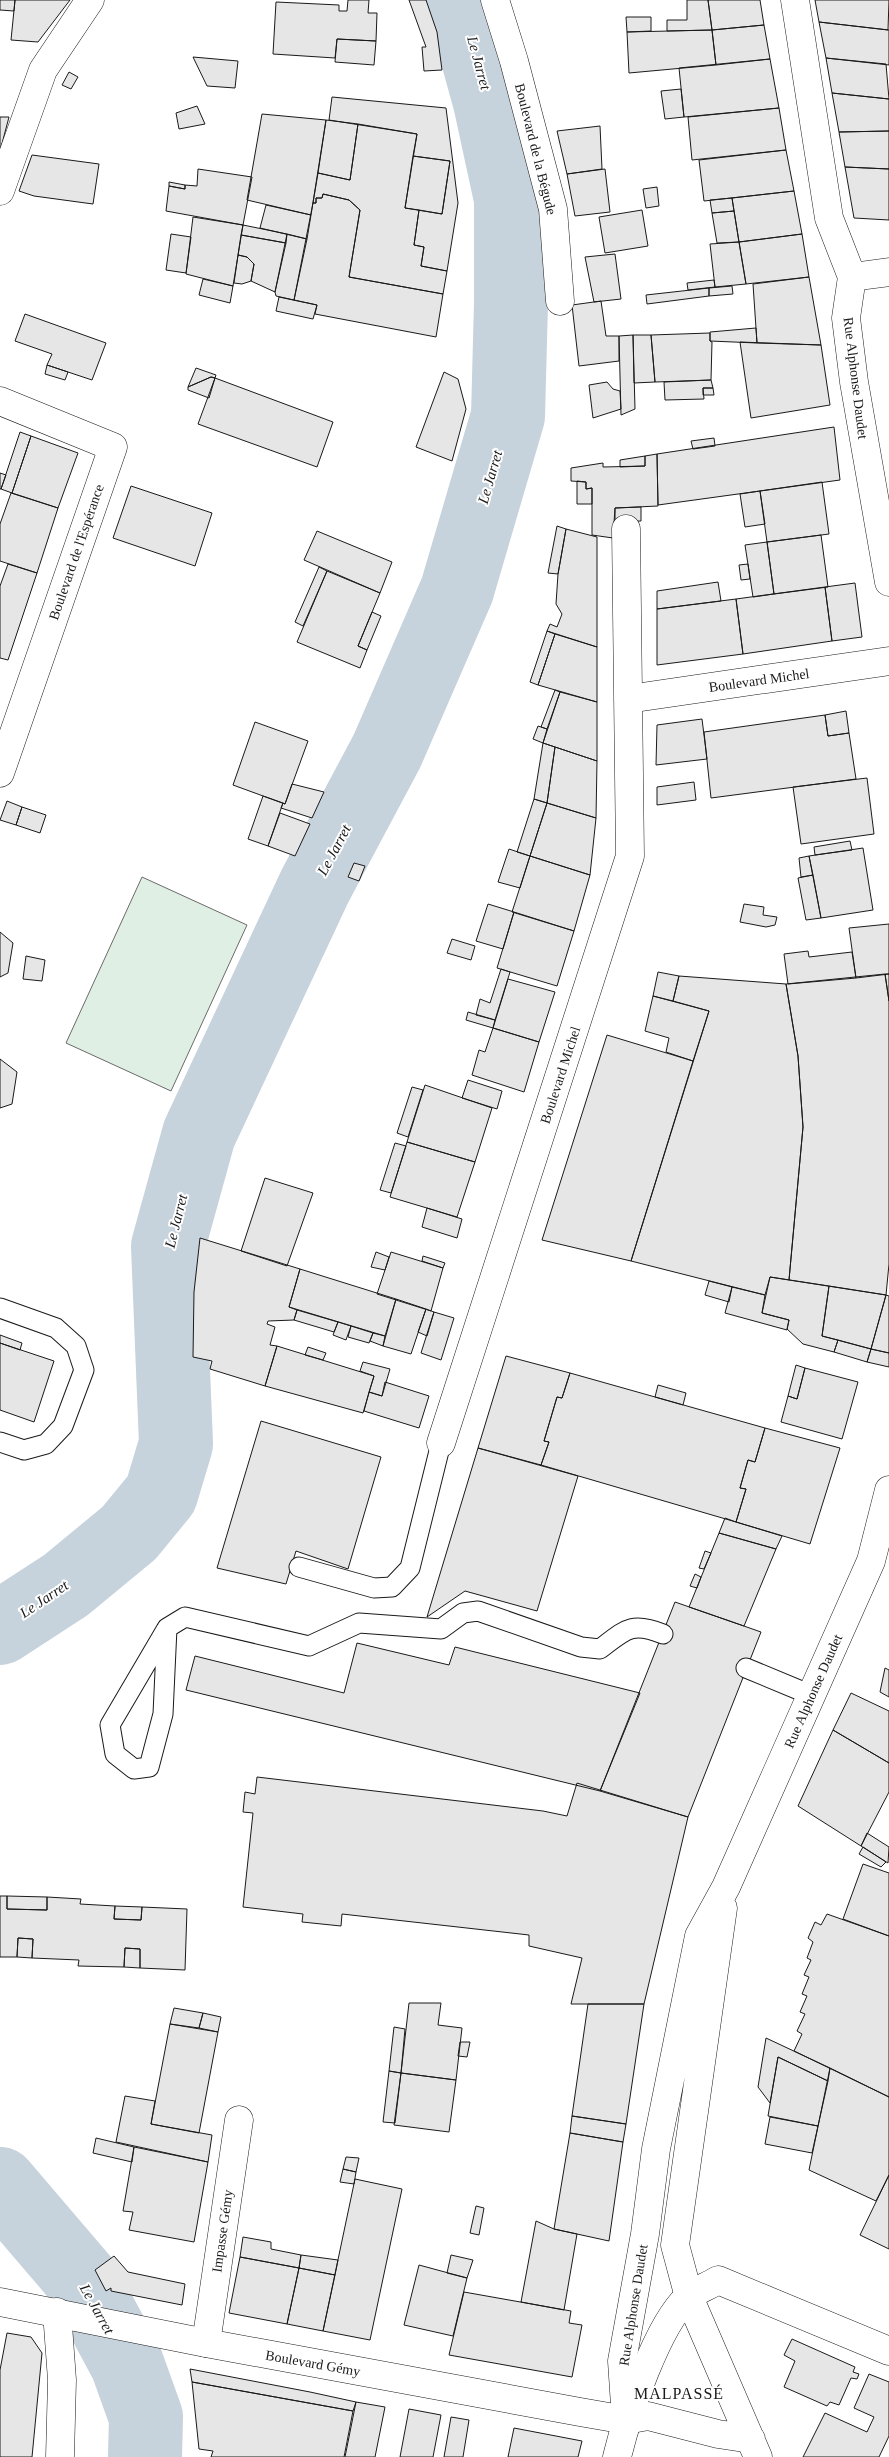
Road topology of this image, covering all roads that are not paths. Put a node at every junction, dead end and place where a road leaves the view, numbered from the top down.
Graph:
1 (90, 0) edge
2 (495, 0) edge
3 (794, 0) edge
4 (0, 190) edge
5 (889, 272) edge
6 (852, 276) junction
7 (560, 301) dead end
8 (0, 401) edge
9 (626, 529) dead end
10 (889, 582) edge
11 (889, 661) edge
12 (628, 699) junction
13 (0, 773) edge
14 (0, 1308) edge
15 (0, 1442) edge
16 (441, 1443) joint
17 (888, 1498) edge
18 (299, 1567) dead end
19 (167, 1628) junction
20 (663, 1634) dead end
21 (746, 1668) dead end
22 (812, 1695) junction
23 (726, 1887) junction
24 (239, 2120) dead end
25 (689, 2297) junction
26 (0, 2302) edge
27 (58, 2312) junction
28 (206, 2343) junction
29 (889, 2350) edge
30 (626, 2420) junction
31 (754, 2448) edge
32 (60, 2457) edge
33 (616, 2457) edge

1 - 4 street
2 - 7 street, Boulevard de la Bégude
3 - 6 street, Rue Alphonse Daudet
5 - 6 street
6 - 10 street, Rue Alphonse Daudet
8 - 13 street, Boulevard de l'Espérance
9 - 12 street, Boulevard Michel
11 - 12 street, Boulevard Michel
12 - 16 street, Boulevard Michel
14 - 15 lane
16 - 18 lane
17 - 22 street, Rue Alphonse Daudet
19 - 19 lane
19 - 20 lane
21 - 22 lane
22 - 23 street, Rue Alphonse Daudet
23 - 25 street, Rue Alphonse Daudet
23 - 30 street, Rue Alphonse Daudet
24 - 28 street, Impasse Gémy
25 - 29 street
25 - 30 street, Rue Alphonse Daudet
25 - 31 street
26 - 27 street, Boulevard Gémy
27 - 28 street, Boulevard Gémy
27 - 32 street
28 - 30 street, Boulevard Gémy
30 - 31 street, Boulevard Gémy
30 - 33 street

